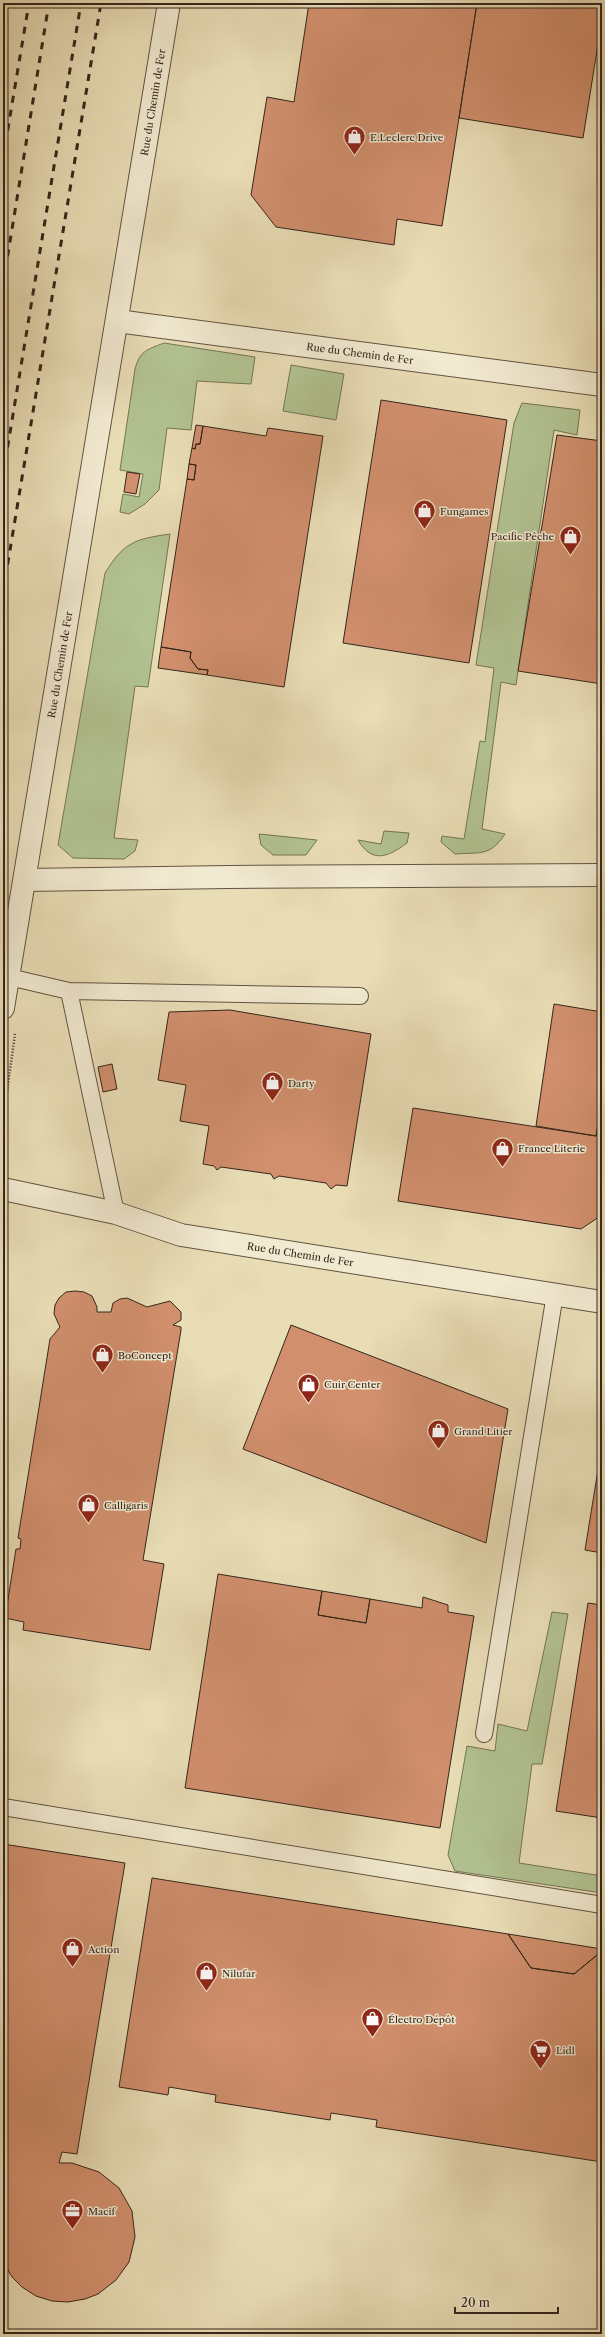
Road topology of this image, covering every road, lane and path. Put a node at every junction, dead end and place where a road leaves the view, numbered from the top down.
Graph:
1 (169, 3) edge
2 (117, 321) junction
3 (602, 385) edge
4 (602, 876) edge
5 (25, 880) junction
6 (9, 977) junction
7 (69, 991) junction
8 (360, 996) dead end
9 (3, 1008) edge
10 (3, 1189) edge
11 (116, 1213) junction
12 (555, 1294) junction
13 (602, 1302) edge
14 (484, 1734) dead end
15 (3, 1807) edge
16 (602, 1905) edge

1 - 2 street, Rue du Chemin de Fer
2 - 3 street, Rue du Chemin de Fer
2 - 5 street, Rue du Chemin de Fer
4 - 5 street
5 - 6 street, Rue du Chemin de Fer
6 - 7 lane
6 - 9 street, Rue du Chemin de Fer
7 - 8 lane
7 - 11 lane
10 - 11 street, Rue du Chemin de Fer
11 - 12 street, Rue du Chemin de Fer
12 - 13 street, Rue du Chemin de Fer
12 - 14 lane
15 - 16 lane

